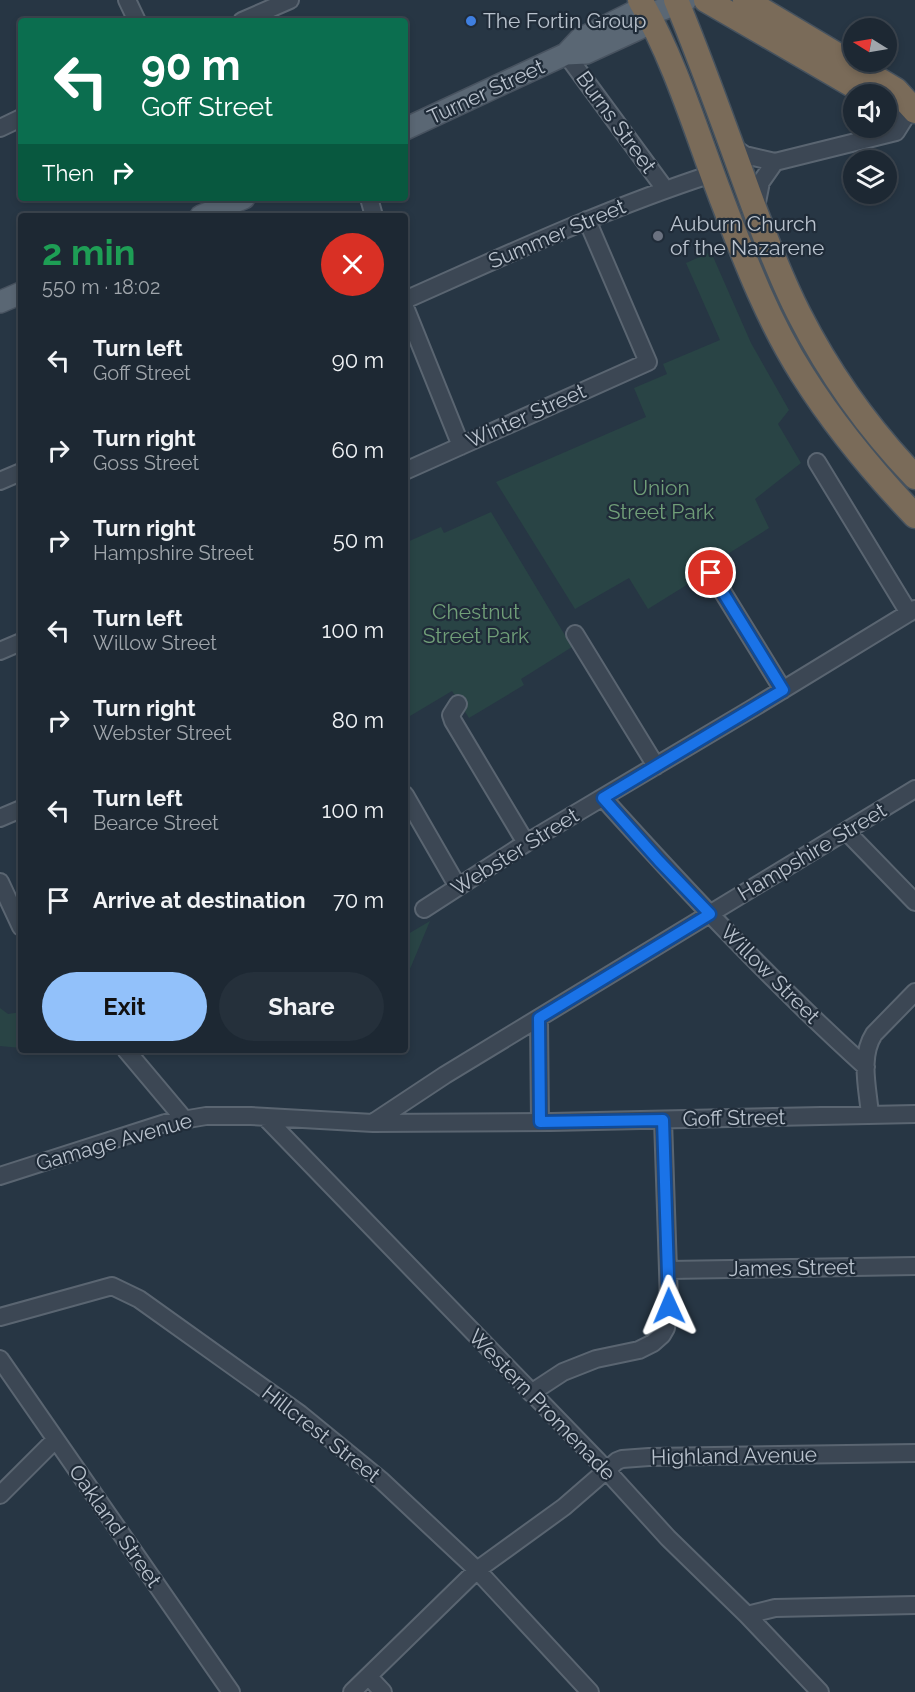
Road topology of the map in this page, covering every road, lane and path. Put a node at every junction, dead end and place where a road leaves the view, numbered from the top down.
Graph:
1 (128, 0) edge
2 (290, 0) edge
3 (706, 0) edge
4 (745, 0) edge
5 (680, 1) edge
6 (644, 7) edge
7 (135, 18) edge
8 (249, 18) edge
9 (566, 54) junction
10 (851, 84) edge
11 (897, 106) edge
12 (913, 110) edge
13 (18, 119) edge
14 (0, 128) edge
15 (408, 128) edge
16 (730, 145) junction
17 (775, 162) junction
18 (712, 174) junction
19 (665, 189) junction
20 (234, 201) edge
21 (210, 208) edge
22 (755, 210) junction
23 (587, 220) junction
24 (408, 299) edge
25 (408, 314) edge
26 (461, 446) junction
27 (817, 462) dead end
28 (408, 470) edge
29 (18, 473) edge
30 (915, 477) edge
31 (0, 481) edge
32 (915, 515) edge
33 (711, 573) dead end
34 (912, 611) edge
35 (575, 634) dead end
36 (18, 643) edge
37 (0, 651) edge
38 (783, 690) junction
39 (458, 704) dead end
40 (656, 766) junction
41 (915, 789) edge
42 (603, 798) junction
43 (408, 800) edge
44 (18, 810) edge
45 (0, 818) edge
46 (846, 831) junction
47 (526, 843) junction
48 (0, 882) edge
49 (458, 887) junction
50 (915, 902) edge
51 (424, 909) dead end
52 (710, 914) junction
53 (18, 921) edge
54 (915, 992) edge
55 (539, 1018) junction
56 (129, 1053) edge
57 (866, 1067) junction
58 (915, 1114) edge
59 (870, 1115) junction
60 (265, 1117) junction
61 (184, 1119) junction
62 (663, 1120) junction
63 (540, 1122) junction
64 (373, 1123) junction
65 (0, 1176) edge
66 (915, 1266) edge
67 (668, 1270) junction
68 (0, 1317) edge
69 (0, 1359) edge
70 (531, 1393) junction
71 (55, 1440) junction
72 (915, 1453) edge
73 (605, 1470) junction
74 (0, 1496) edge
75 (477, 1570) junction
76 (915, 1605) edge
77 (747, 1615) junction
78 (369, 1677) junction
79 (231, 1692) edge
80 (352, 1692) edge
81 (383, 1692) edge
82 (590, 1692) edge
83 (820, 1692) edge

1 - 7 street
2 - 8 street
3 - 10 highway
4 - 12 highway
5 - 6 main road, Turner Street
5 - 16 highway
6 - 9 main road, Turner Street
6 - 18 highway
9 - 15 main road, Turner Street
9 - 19 street, Burns Street
11 - 12 highway
12 - 17 street
13 - 14 street
16 - 17 street
16 - 22 highway
17 - 22 street
18 - 19 street, Summer Street
18 - 32 highway
19 - 23 street, Summer Street
20 - 21 main road
22 - 30 highway
23 - 24 street, Summer Street
23 - 26 street, Winter Street
25 - 26 street
26 - 28 street, Winter Street
27 - 34 street
29 - 31 street
33 - 38 street
34 - 38 street, Webster Street
35 - 40 street
36 - 37 street
38 - 40 street, Webster Street
39 - 47 street
40 - 42 street, Webster Street
41 - 46 street, Hampshire Street
42 - 47 street, Webster Street
42 - 52 street, Willow Street
43 - 49 street
44 - 45 street
46 - 50 street
46 - 52 street, Hampshire Street
47 - 49 street, Webster Street
48 - 53 street
49 - 51 street, Webster Street
52 - 55 street, Hampshire Street
52 - 57 street, Willow Street
54 - 57 street
55 - 63 street
55 - 64 street, Hampshire Street
56 - 61 street
57 - 59 street
58 - 59 street, Goff Street
59 - 62 street, Goff Street
60 - 61 street, Gamage Avenue
60 - 64 street, Gamage Avenue
60 - 70 street, Western Promenade
61 - 65 street, Gamage Avenue
62 - 63 street, Goff Street
62 - 67 street
63 - 64 street, Goff Street
66 - 67 street, James Street
67 - 70 street
68 - 75 street, Hillcrest Street
69 - 71 street, Oakland Street
70 - 73 street, Western Promenade
71 - 74 street
71 - 79 street, Oakland Street
72 - 73 street, Highland Avenue
73 - 75 street, Highland Avenue
73 - 77 street, Western Promenade
75 - 78 street, Highland Avenue
75 - 82 street, Hillcrest Street
76 - 77 street
77 - 83 street, Western Promenade
78 - 80 street, Highland Avenue
78 - 81 street

